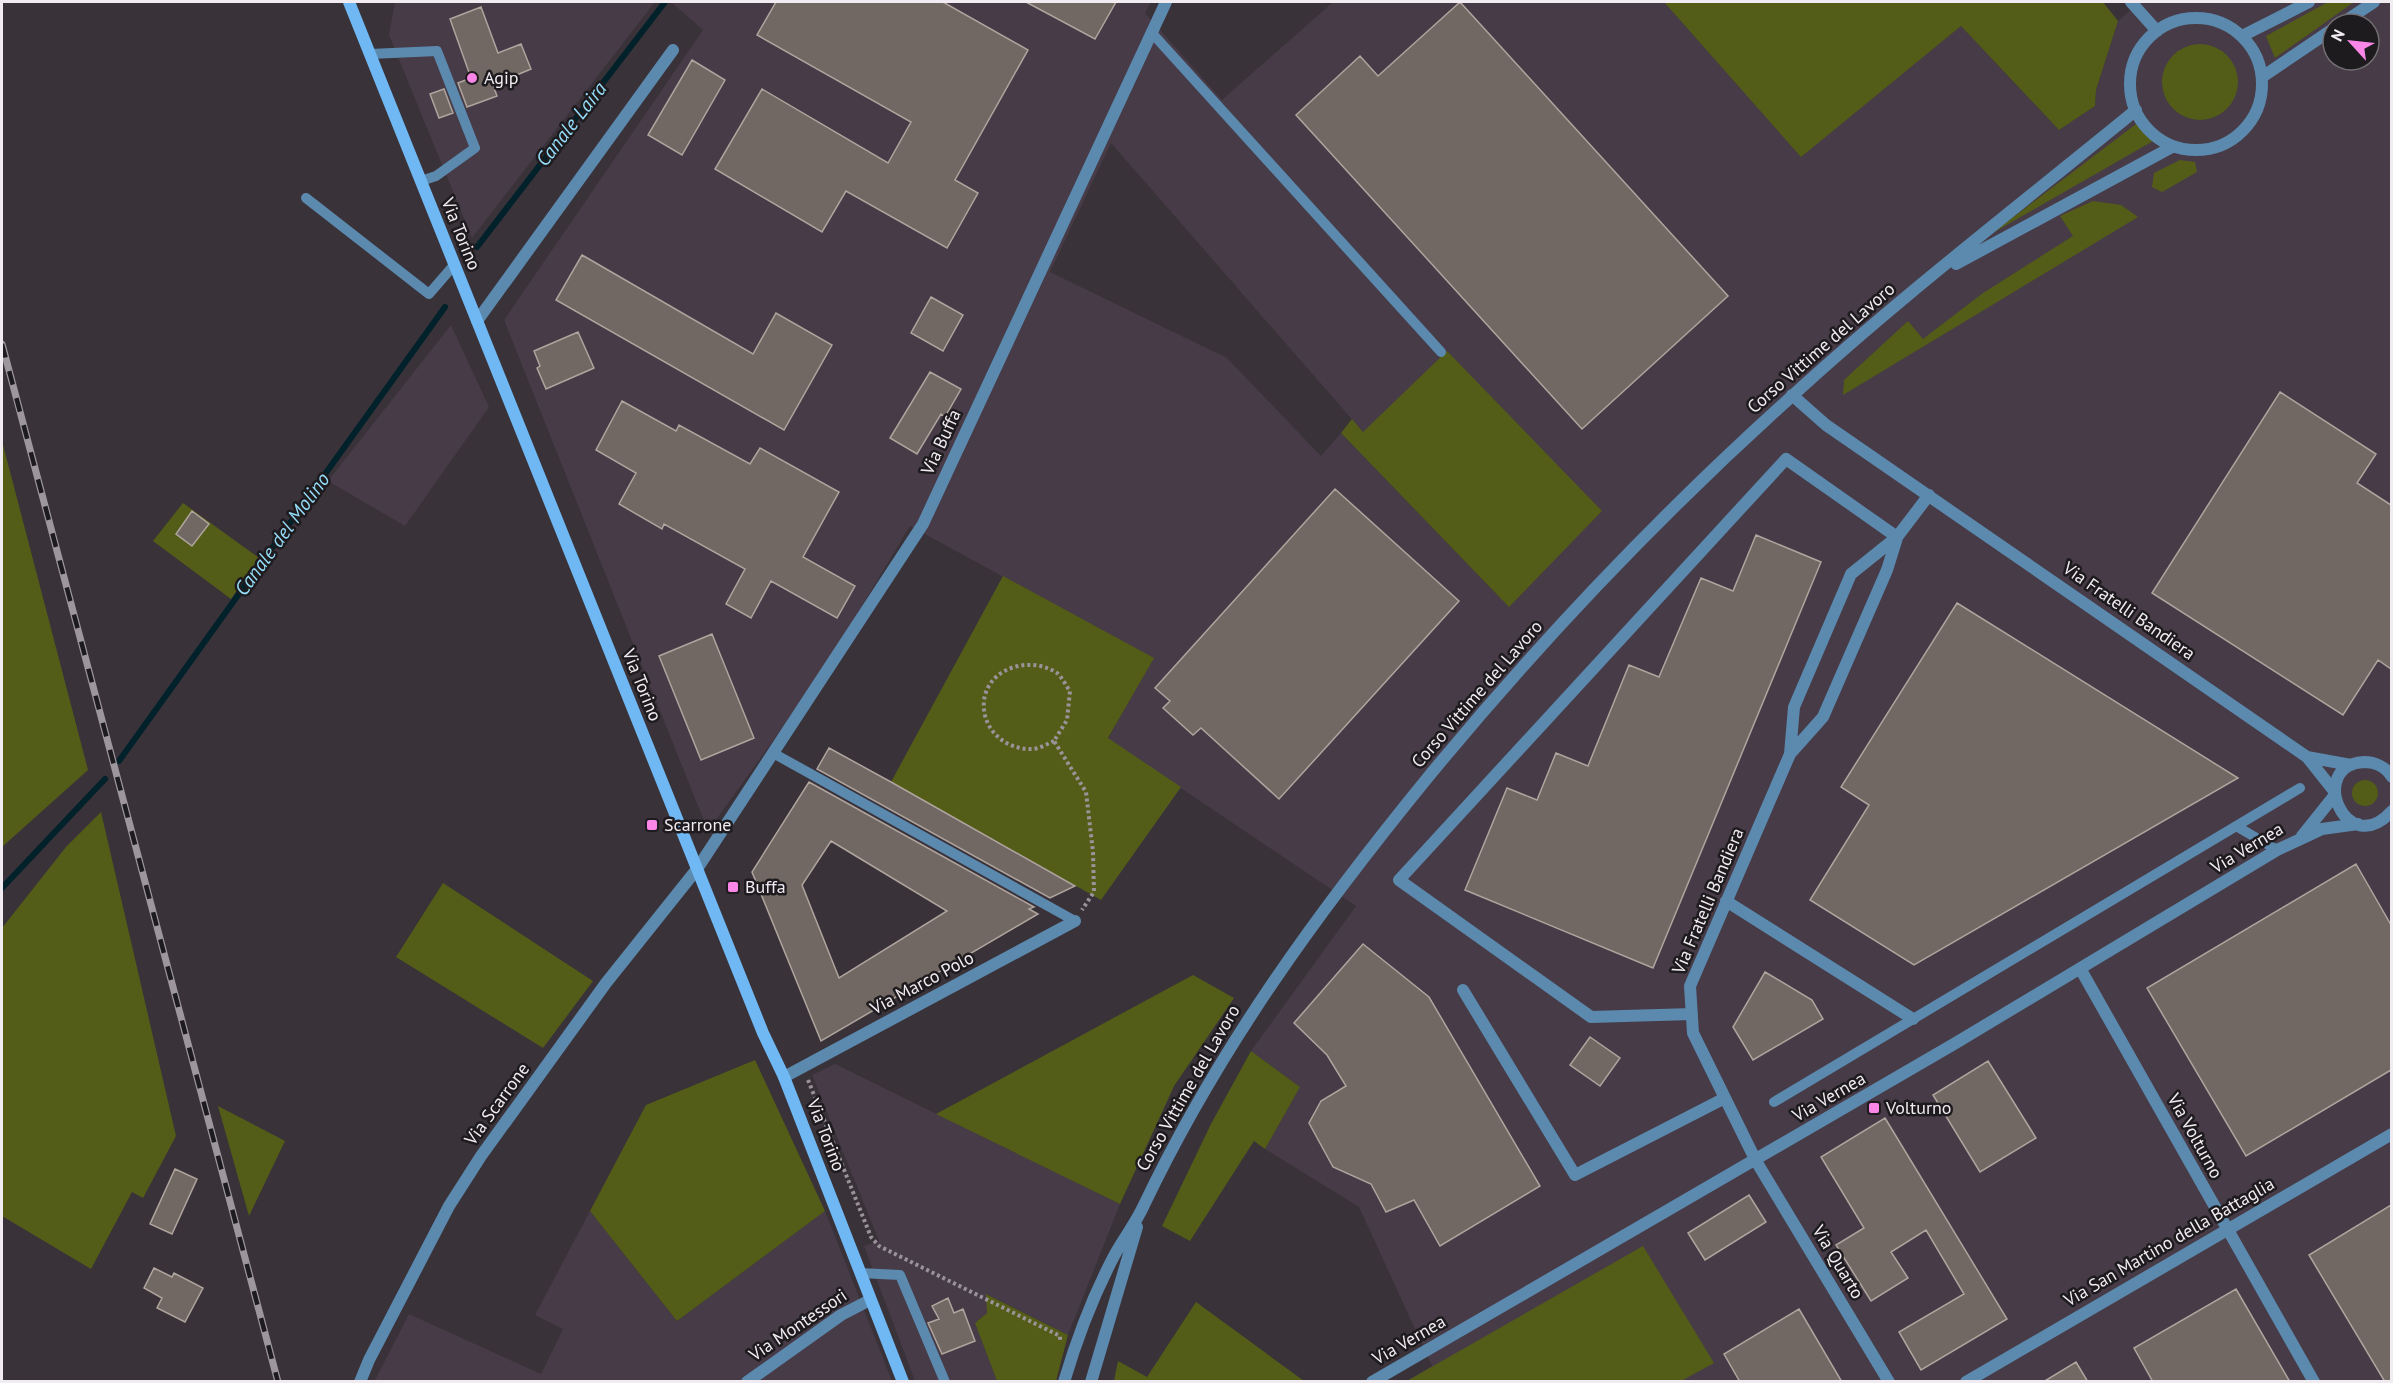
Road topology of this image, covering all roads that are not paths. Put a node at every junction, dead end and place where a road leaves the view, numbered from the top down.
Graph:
1 (349, 2) edge
2 (1166, 2) edge
3 (2132, 2) edge
4 (2309, 2) edge
5 (2374, 2) edge
6 (2359, 12) edge
7 (2157, 31) junction
8 (1151, 32) junction
9 (2242, 36) junction
10 (2321, 37) edge
11 (673, 50) dead end
12 (370, 54) junction
13 (2262, 77) junction
14 (2136, 110) junction
15 (2172, 147) junction
16 (421, 181) junction
17 (306, 198) dead end
18 (454, 265) junction
19 (1932, 277) junction
20 (477, 321) junction
21 (1441, 352) dead end
22 (1792, 395) junction
23 (1929, 495) junction
24 (1897, 537) junction
25 (773, 753) junction
26 (1790, 754) junction
27 (2307, 757) junction
28 (2376, 764) junction
29 (2351, 765) junction
30 (2391, 765) edge
31 (2391, 777) edge
32 (2300, 788) dead end
33 (2334, 793) junction
34 (2389, 817) edge
35 (2358, 824) junction
36 (2236, 826) junction
37 (2301, 837) junction
38 (2277, 850) junction
39 (697, 869) junction
40 (1726, 901) junction
41 (1075, 921) joint
42 (2081, 970) junction
43 (1463, 990) dead end
44 (1692, 1014) junction
45 (1913, 1019) junction
46 (784, 1077) junction
47 (1725, 1098) junction
48 (1774, 1102) dead end
49 (2391, 1134) edge
50 (1756, 1161) junction
51 (1141, 1211) junction
52 (2226, 1228) junction
53 (860, 1273) junction
54 (870, 1300) junction
55 (360, 1382) edge
56 (747, 1382) edge
57 (903, 1382) edge
58 (945, 1382) edge
59 (1064, 1382) edge
60 (1091, 1382) edge
61 (1372, 1382) edge
62 (1889, 1382) edge
63 (1966, 1382) edge
64 (2314, 1382) edge

1 - 12 main road, Via Torino
2 - 8 street, Via Buffa
3 - 7 street
4 - 9 street
5 - 6 street
7 - 9 street
7 - 14 street
8 - 21 lane
8 - 25 street, Via Buffa
9 - 13 street
10 - 13 street
11 - 20 street
12 - 16 main road, Via Torino
12 - 16 lane
13 - 15 street
14 - 15 street
14 - 19 street, Corso Vittime del Lavoro
15 - 19 street, Corso Vittime del Lavoro
16 - 18 main road, Via Torino
17 - 18 lane
18 - 20 main road, Via Torino
19 - 22 street, Corso Vittime del Lavoro
20 - 39 main road, Via Torino
22 - 23 street, Via Fratelli Bandiera
22 - 51 street, Corso Vittime del Lavoro
23 - 24 street, Via Fratelli Bandiera
23 - 27 street, Via Fratelli Bandiera
24 - 26 street, Via Fratelli Bandiera
24 - 26 street, Via Fratelli Bandiera
24 - 44 street
25 - 39 street, Via Buffa
25 - 41 lane
26 - 40 street, Via Fratelli Bandiera
27 - 29 street
27 - 33 street
28 - 29 street
28 - 30 street
28 - 31 street
29 - 33 street
32 - 36 lane
33 - 35 street
33 - 37 street
34 - 35 street
35 - 37 street
36 - 38 lane
36 - 45 lane
37 - 38 street, Via Vernea
38 - 42 street, Via Vernea
39 - 46 main road, Via Torino
39 - 55 street, Via Scarrone
40 - 44 street, Via Fratelli Bandiera
40 - 45 street
41 - 46 street, Via Marco Polo
42 - 50 street, Via Vernea
42 - 52 street, Via Volturno
43 - 47 street
44 - 47 street, Via Fratelli Bandiera
45 - 48 lane
46 - 53 main road, Via Torino
47 - 50 street, Via Fratelli Bandiera
49 - 52 street, Via San Martino della Battaglia
50 - 61 street, Via Vernea
50 - 62 street, Via Quarto
51 - 59 street
51 - 60 street
52 - 63 street, Via San Martino della Battaglia
52 - 64 street, Via Volturno
53 - 54 main road, Via Torino
53 - 58 lane
54 - 56 street, Via Montessori
54 - 57 main road, Via Torino

